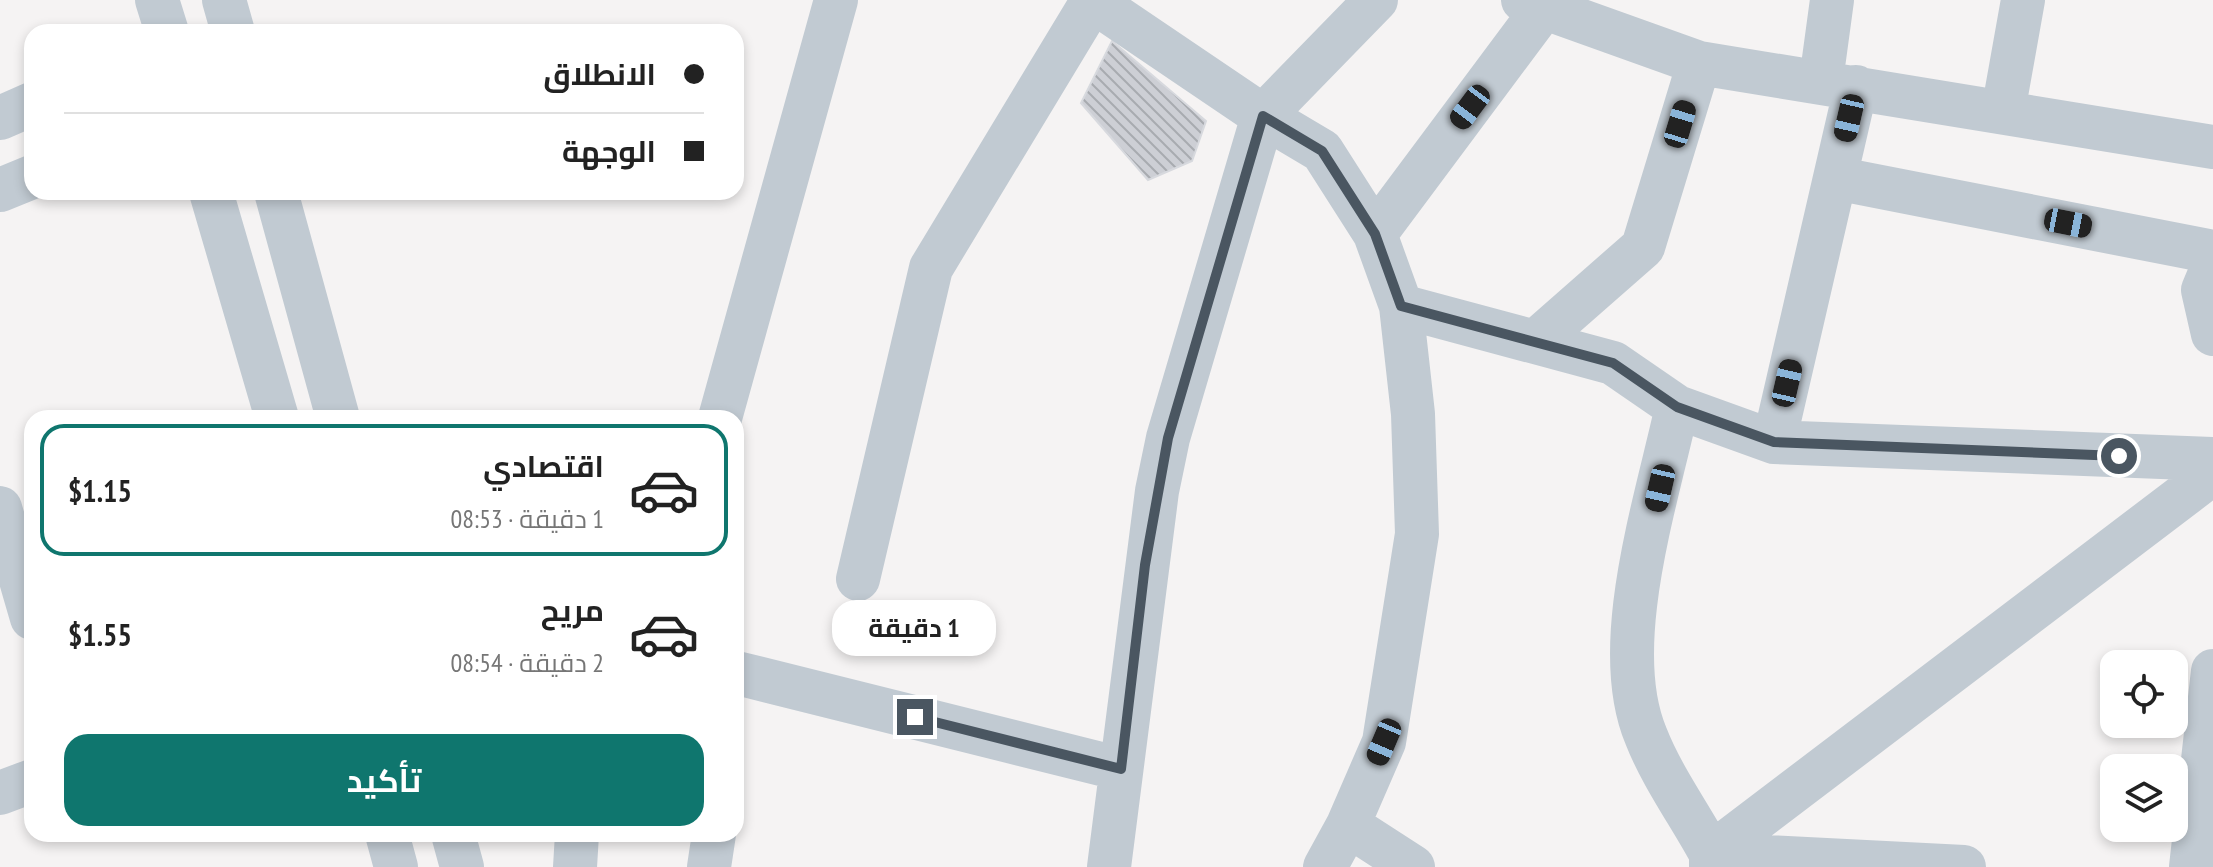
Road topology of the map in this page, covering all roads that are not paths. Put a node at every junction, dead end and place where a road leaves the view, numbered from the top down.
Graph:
1 (157, 0) edge
2 (836, 0) edge
3 (1376, 0) edge
4 (1832, 0) edge
5 (2023, 0) edge
6 (1093, 1) edge
7 (1534, 3) edge
8 (164, 24) edge
9 (1699, 63) junction
10 (1839, 84) junction
11 (24, 108) edge
12 (2003, 112) junction
13 (1263, 116) junction
14 (0, 118) edge
15 (2213, 147) edge
16 (1835, 178) junction
17 (24, 180) edge
18 (0, 190) edge
19 (213, 200) edge
20 (278, 200) edge
21 (1375, 234) junction
22 (2213, 252) edge
23 (2213, 266) edge
24 (1401, 306) junction
25 (2213, 334) edge
26 (1537, 340) junction
27 (1677, 407) junction
28 (275, 410) edge
29 (336, 410) edge
30 (722, 410) edge
31 (1774, 442) junction
32 (2213, 459) edge
33 (2213, 473) edge
34 (0, 508) edge
35 (858, 579) dead end
36 (24, 590) edge
37 (2213, 671) edge
38 (744, 678) edge
39 (1121, 769) junction
40 (24, 784) edge
41 (0, 793) edge
42 (1348, 825) junction
43 (389, 842) edge
44 (455, 842) edge
45 (577, 842) edge
46 (713, 842) edge
47 (1711, 860) edge
48 (396, 867) edge
49 (462, 867) edge
50 (575, 867) edge
51 (709, 867) edge
52 (1109, 867) edge
53 (1325, 867) edge
54 (1413, 867) edge
55 (1964, 867) edge
56 (2191, 867) edge

1 - 8 street
2 - 30 street
3 - 13 street
4 - 10 street
5 - 12 street
6 - 13 street
6 - 35 street
7 - 9 street
7 - 21 street
9 - 10 street
9 - 26 street
10 - 12 street
10 - 16 street
11 - 14 street
12 - 15 street
13 - 21 street
13 - 39 street
16 - 22 street
16 - 31 street
17 - 18 street
19 - 28 street
20 - 29 street
21 - 24 street
23 - 25 street
24 - 26 street
24 - 42 street
26 - 27 street
27 - 31 street
27 - 47 street
31 - 32 street
33 - 47 street
34 - 36 street
37 - 56 street
38 - 39 street
39 - 52 street
40 - 41 street
42 - 53 street
42 - 54 street
43 - 48 street
44 - 49 street
45 - 50 street
46 - 51 street
47 - 55 street

